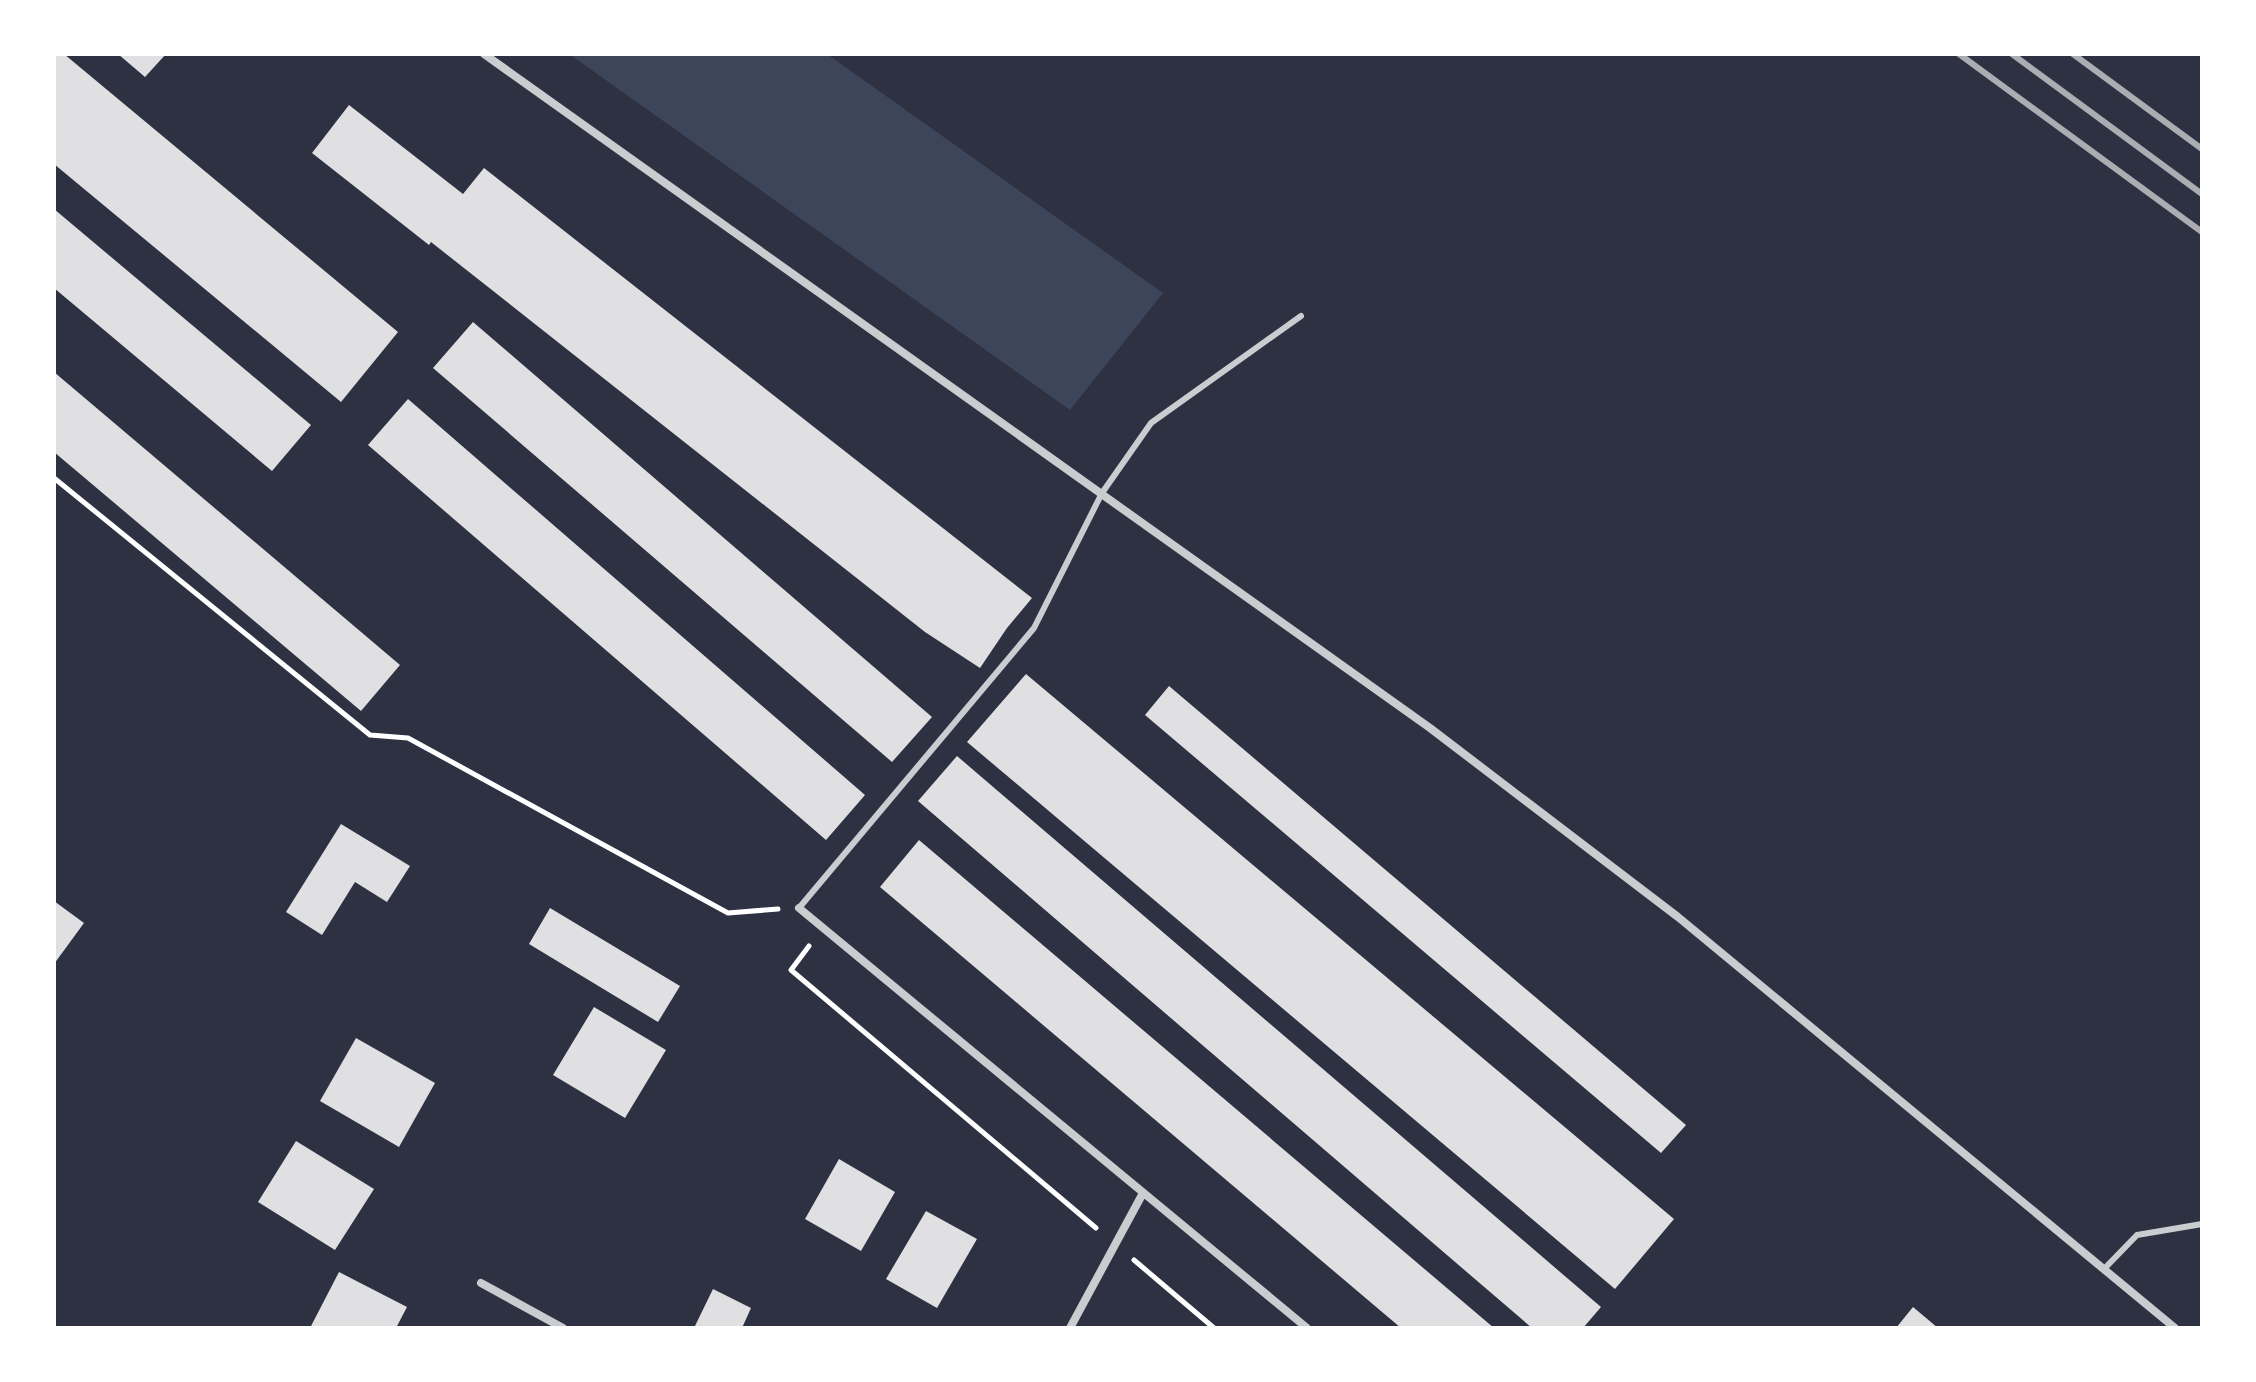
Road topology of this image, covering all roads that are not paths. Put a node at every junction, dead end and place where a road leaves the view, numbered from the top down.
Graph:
1 (484, 54) edge
2 (1301, 316) dead end
3 (1102, 493) junction
4 (799, 908) joint
5 (1143, 1193) junction
6 (2202, 1224) edge
7 (2105, 1268) junction
8 (481, 1283) dead end
9 (563, 1328) edge
10 (1070, 1328) edge
11 (1307, 1328) edge
12 (2175, 1328) edge

1 - 3 street
2 - 3 lane
3 - 4 lane
3 - 7 street
4 - 5 street
5 - 10 street
5 - 11 street
6 - 7 lane
7 - 12 street
8 - 9 street

